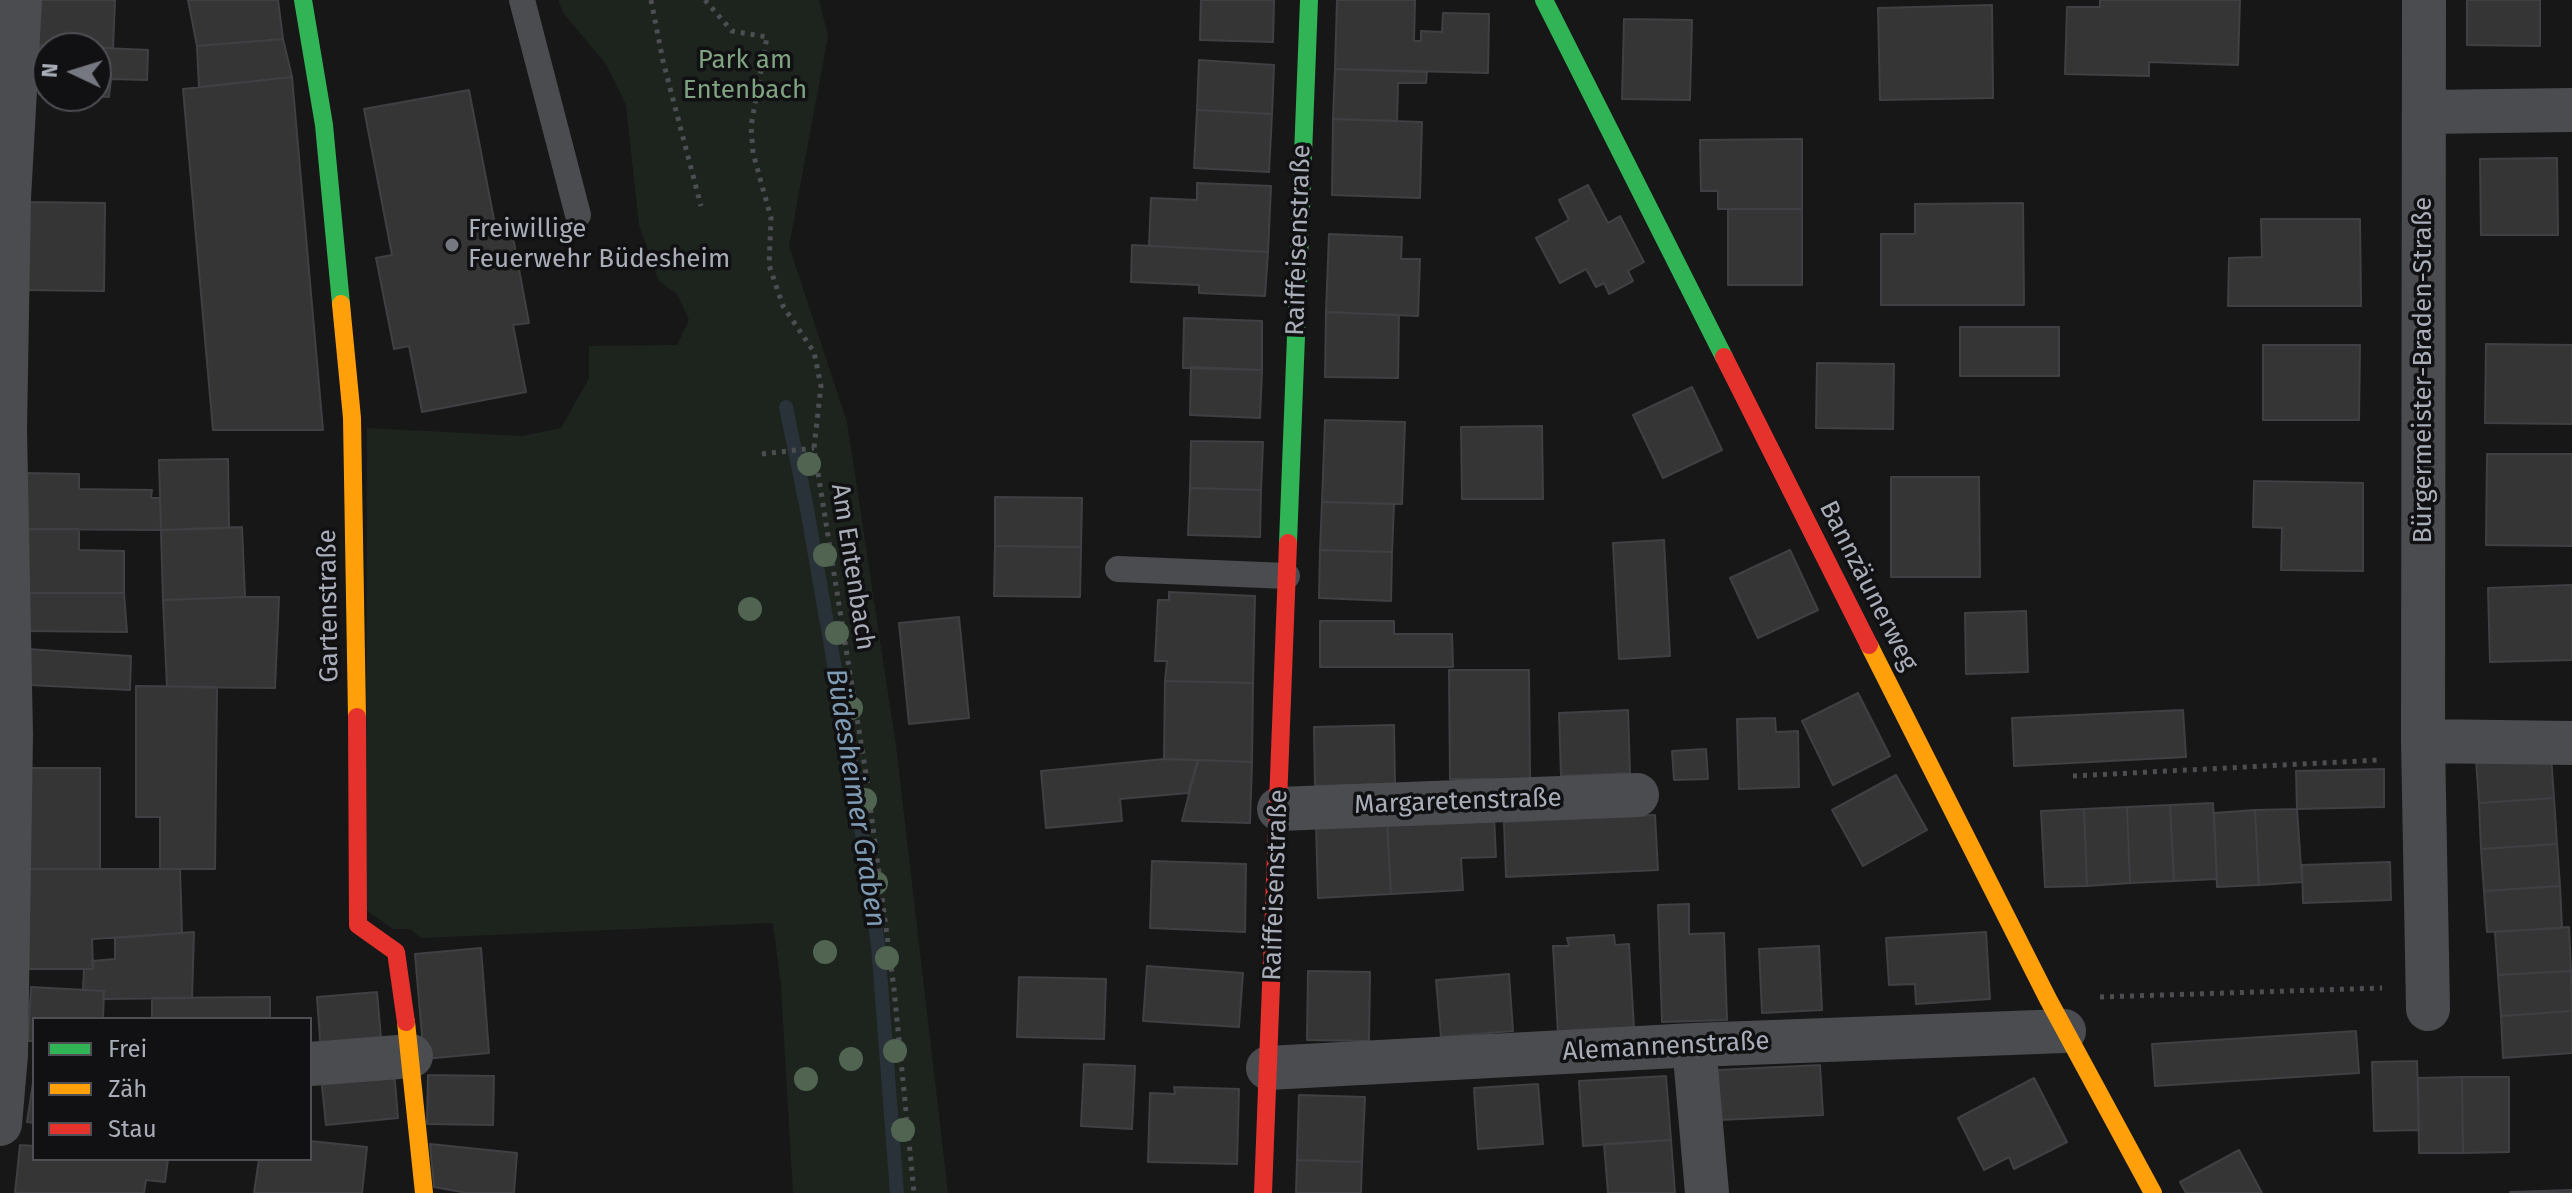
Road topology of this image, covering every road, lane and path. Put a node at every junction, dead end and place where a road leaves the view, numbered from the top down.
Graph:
1 (20, 0) edge
2 (303, 0) edge
3 (522, 0) edge
4 (651, 0) edge
5 (705, 0) edge
6 (1309, 0) edge
7 (1544, 0) edge
8 (2424, 0) edge
9 (2572, 110) edge
10 (2424, 112) junction
11 (701, 206) dead end
12 (578, 215) dead end
13 (814, 448) junction
14 (762, 454) dead end
15 (1118, 569) dead end
16 (1287, 576) junction
17 (5, 735) edge
18 (2572, 743) edge
19 (2423, 749) junction
20 (2073, 776) dead end
21 (1637, 795) dead end
22 (1279, 809) junction
23 (2427, 997) joint
24 (4, 999) edge
25 (2056, 1015) junction
26 (1694, 1045) junction
27 (20, 1055) edge
28 (411, 1056) junction
29 (312, 1064) edge
30 (1268, 1068) junction
31 (0, 1115) edge
32 (424, 1193) edge
33 (914, 1193) edge
34 (1263, 1193) edge
35 (1707, 1193) edge
36 (2153, 1193) edge

1 - 17 street
2 - 28 street, Gartenstraße
3 - 12 lane
4 - 11 path
5 - 13 path, Am Entenbach
6 - 16 street, Raiffeisenstraße
7 - 25 street, Bannzäunerweg
8 - 10 street, Bürgermeister-Braden-Straße
9 - 10 street
10 - 19 street, Bürgermeister-Braden-Straße
13 - 14 path
13 - 33 path, Am Entenbach
15 - 16 lane
16 - 22 street, Raiffeisenstraße
17 - 24 street
18 - 19 street
19 - 20 path
19 - 23 street, Bürgermeister-Braden-Straße
21 - 22 street, Margaretenstraße
22 - 30 street, Raiffeisenstraße
23 - 25 path
24 - 27 street
25 - 26 street, Alemannenstraße
25 - 36 street, Bannzäunerweg
26 - 30 street, Alemannenstraße
26 - 35 street
27 - 31 street
28 - 29 street
28 - 32 street, Gartenstraße
30 - 34 street, Raiffeisenstraße

